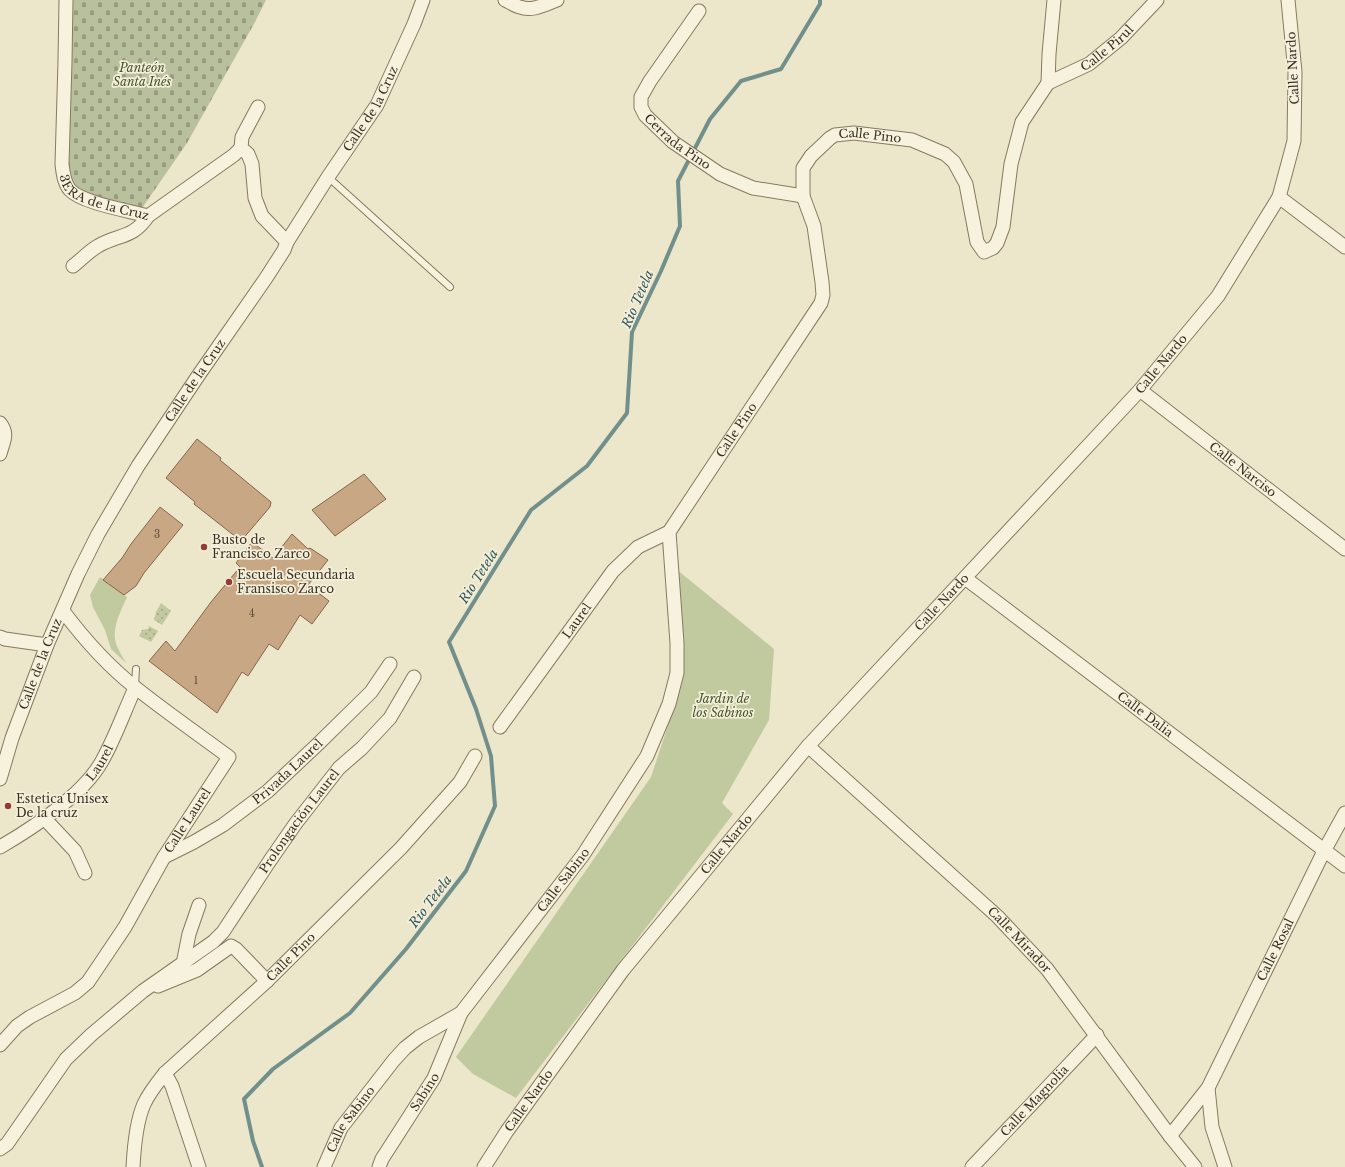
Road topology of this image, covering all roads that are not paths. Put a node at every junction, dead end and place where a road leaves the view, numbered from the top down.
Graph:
1 (66, 0) edge
2 (423, 0) edge
3 (505, 0) edge
4 (557, 0) edge
5 (1054, 0) edge
6 (1157, 0) edge
7 (1288, 0) edge
8 (699, 11) dead end
9 (1048, 83) junction
10 (258, 107) dead end
11 (241, 148) junction
12 (328, 177) junction
13 (803, 196) junction
14 (1279, 197) junction
15 (148, 216) junction
16 (287, 242) junction
17 (1345, 247) edge
18 (73, 266) dead end
19 (450, 287) dead end
20 (1140, 390) junction
21 (0, 424) edge
22 (0, 454) edge
23 (669, 532) junction
24 (1345, 549) edge
25 (965, 578) junction
26 (62, 611) junction
27 (0, 637) edge
28 (47, 645) junction
29 (390, 664) dead end
30 (136, 669) dead end
31 (414, 677) dead end
32 (135, 688) junction
33 (500, 727) dead end
34 (808, 746) junction
35 (475, 756) dead end
36 (0, 779) edge
37 (1345, 814) edge
38 (44, 818) junction
39 (0, 847) edge
40 (1324, 851) junction
41 (164, 857) junction
42 (1345, 866) edge
43 (85, 873) dead end
44 (199, 905) dead end
45 (183, 964) junction
46 (267, 981) junction
47 (143, 991) junction
48 (461, 1013) junction
49 (1097, 1035) junction
50 (0, 1045) edge
51 (165, 1073) junction
52 (1208, 1088) junction
53 (1170, 1136) junction
54 (0, 1149) edge
55 (133, 1167) edge
56 (199, 1167) edge
57 (324, 1167) edge
58 (379, 1167) edge
59 (484, 1167) edge
60 (972, 1167) edge
61 (1195, 1167) edge
62 (1225, 1167) edge

1 - 15 street, 3ERA de la Cruz
2 - 12 street, Calle de la Cruz
3 - 4 street
5 - 9 street
6 - 9 street, Calle Pirul
7 - 14 street, Calle Nardo
8 - 13 street, Cerrada Pino
9 - 13 street, Calle Pino
10 - 11 street
11 - 15 street, 3ERA de la Cruz
11 - 16 street
12 - 16 street, Calle de la Cruz
12 - 19 lane
13 - 23 street, Calle Pino
14 - 17 street
14 - 20 street, Calle Nardo
15 - 18 street, 3ERA de la Cruz
16 - 26 street, Calle de la Cruz
20 - 24 street, Calle Narciso
20 - 25 street, Calle Nardo
21 - 22 street
23 - 33 street, Laurel
23 - 48 street, Calle Sabino
25 - 34 street, Calle Nardo
25 - 40 street, Calle Dalia
26 - 28 street, Calle de la Cruz
26 - 32 street, Calle Laurel
27 - 28 street
28 - 36 street, Calle de la Cruz
29 - 41 street, Privada Laurel
30 - 32 lane
31 - 45 street, Prolongación Laurel
32 - 38 street, Laurel
32 - 41 street, Calle Laurel
34 - 49 street, Calle Mirador
34 - 59 street, Calle Nardo
35 - 46 street, Calle Pino
37 - 40 street, Calle Rosal
38 - 39 street, Laurel
38 - 43 street
40 - 42 street, Calle Dalia
40 - 52 street, Calle Rosal
41 - 50 street, Calle Laurel
44 - 45 street
45 - 47 street
46 - 47 street
46 - 51 street, Calle Pino
47 - 54 street
48 - 57 street, Calle Sabino
48 - 58 street, Sabino
49 - 53 street, Calle Mirador
49 - 60 street, Calle Magnolia
51 - 55 street, Calle Pino
51 - 56 street
52 - 53 street, Calle Rosal
52 - 62 street
53 - 61 street, Calle Mirador

